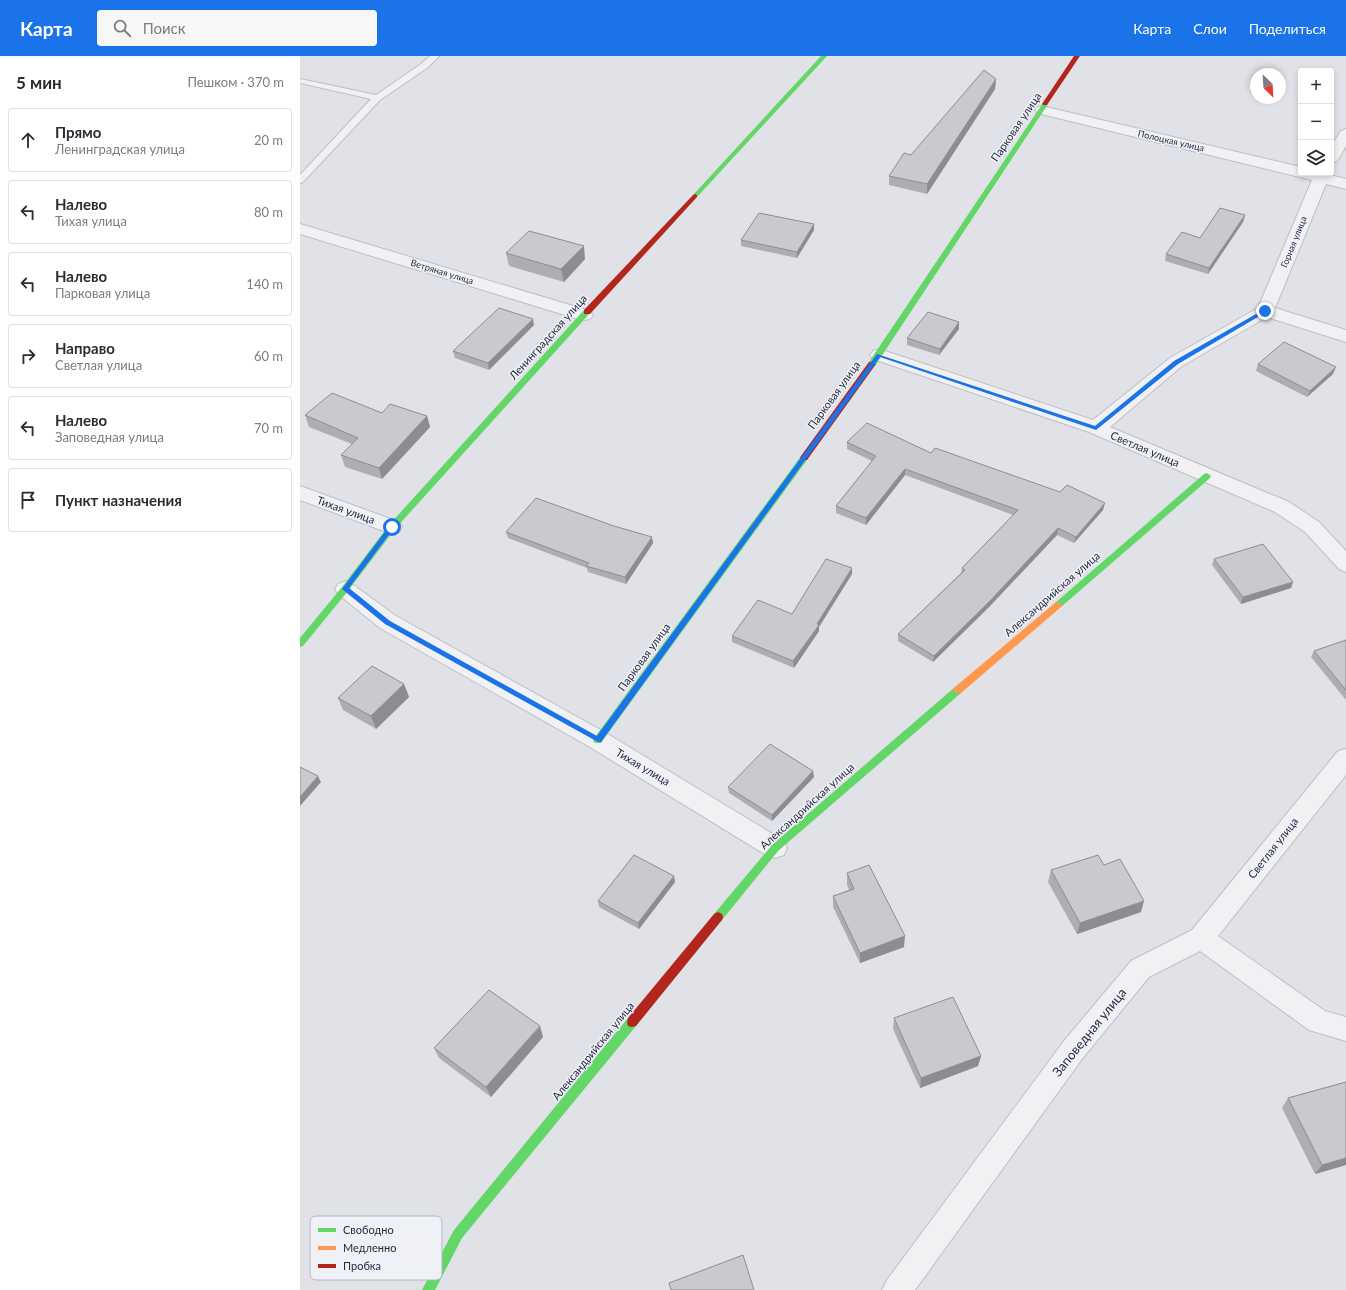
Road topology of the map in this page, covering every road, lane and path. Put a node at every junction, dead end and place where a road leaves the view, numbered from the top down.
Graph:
1 (435, 56) edge
2 (824, 56) edge
3 (1077, 56) edge
4 (300, 81) edge
5 (377, 98) junction
6 (1042, 110) junction
7 (1346, 134) edge
8 (1334, 153) edge
9 (1298, 171) edge
10 (1322, 176) edge
11 (1325, 176) edge
12 (300, 180) edge
13 (1346, 184) edge
14 (300, 229) edge
15 (1265, 311) junction
16 (584, 315) junction
17 (1346, 336) edge
18 (879, 355) junction
19 (1096, 428) junction
20 (1207, 476) junction
21 (300, 493) edge
22 (392, 527) junction
23 (1346, 564) edge
24 (345, 589) junction
25 (300, 644) edge
26 (598, 740) junction
27 (1346, 758) edge
28 (775, 848) junction
29 (1201, 938) junction
30 (1346, 1029) edge
31 (442, 1264) edge
32 (433, 1280) edge
33 (428, 1290) edge
34 (897, 1290) edge

1 - 5 lane
2 - 16 street, Ленинградская улица
3 - 6 street, Парковая улица
4 - 5 lane
5 - 12 lane
6 - 9 street, Полоцкая улица
6 - 18 street, Парковая улица
7 - 8 street
10 - 15 street, Горная улица
11 - 13 street
14 - 16 street, Ветряная улица
15 - 17 street
15 - 19 street
16 - 22 street, Ленинградская улица
18 - 19 street, Светлая улица
18 - 26 street, Парковая улица
19 - 20 street, Светлая улица
20 - 23 street, Светлая улица
20 - 28 street, Александрийская улица
21 - 22 street, Тихая улица
22 - 24 street, Ленинградская улица
24 - 25 street, Ленинградская улица
24 - 26 street, Тихая улица
26 - 28 street, Тихая улица
27 - 29 street, Светлая улица
28 - 31 street, Александрийская улица
29 - 30 street
29 - 34 street, Заповедная улица
32 - 33 street, Александрийская улица

